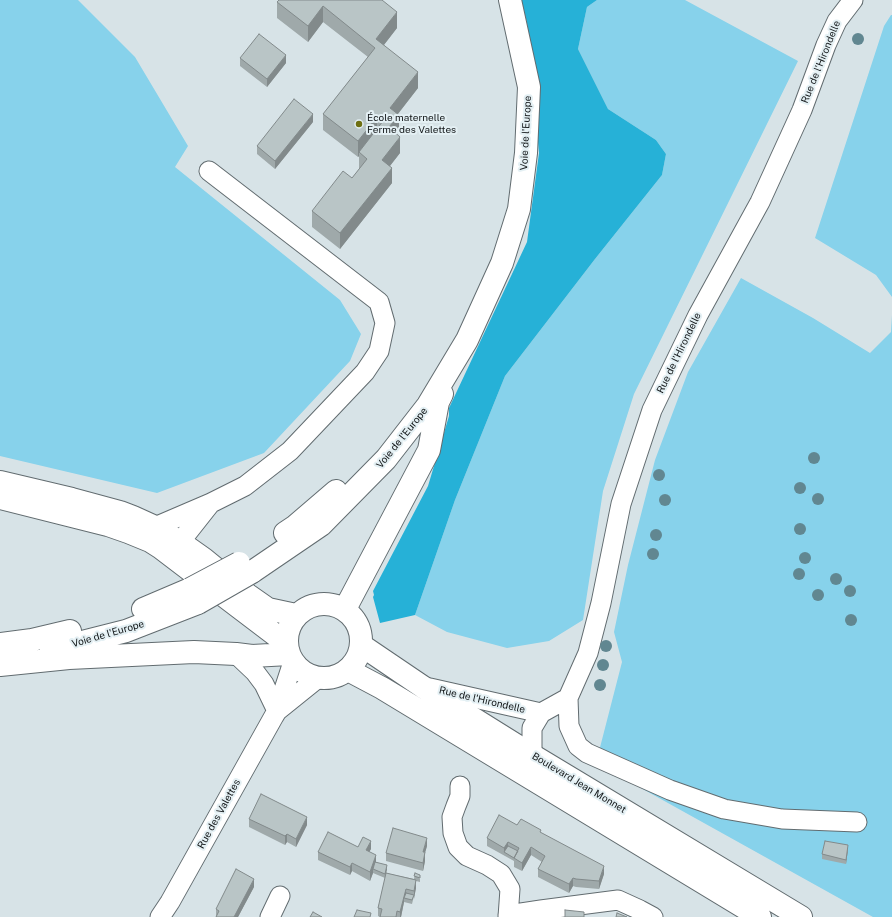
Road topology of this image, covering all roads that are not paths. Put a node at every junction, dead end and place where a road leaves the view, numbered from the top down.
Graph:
1 (497, 0) edge
2 (510, 0) edge
3 (853, 0) edge
4 (209, 171) dead end
5 (467, 340) junction
6 (0, 482) edge
7 (0, 498) edge
8 (211, 503) junction
9 (161, 539) junction
10 (246, 567) junction
11 (194, 596) junction
12 (345, 609) junction
13 (296, 615) junction
14 (0, 644) edge
15 (361, 645) junction
16 (289, 653) junction
17 (236, 654) junction
18 (0, 657) edge
19 (0, 665) edge
20 (348, 670) junction
21 (318, 678) junction
22 (423, 686) junction
23 (568, 698) junction
24 (277, 711) junction
25 (541, 713) junction
26 (532, 755) junction
27 (460, 786) dead end
28 (857, 822) dead end
29 (280, 896) dead end
30 (508, 916) edge
31 (160, 917) edge
32 (270, 917) edge
33 (653, 917) edge
34 (760, 917) edge
35 (801, 917) edge

1 - 10 main road, Voie de l'Europe
2 - 5 main road, Voie de l'Europe
3 - 23 street, Rue de l'Hirondelle
4 - 8 street
5 - 10 main road, Voie de l'Europe
5 - 12 main road
6 - 9 main road
7 - 9 main road
8 - 9 street
8 - 9 street
9 - 13 main road
9 - 16 main road
10 - 11 main road, Voie de l'Europe, bridge
11 - 14 main road, Voie de l'Europe
11 - 18 main road, Voie de l'Europe
12 - 13 main road
12 - 15 main road
13 - 16 main road
15 - 20 main road
15 - 22 main road, Boulevard Jean Monnet
16 - 17 main road
16 - 21 main road
16 - 24 street, Rue des Valettes
17 - 19 main road
17 - 24 street
20 - 21 main road
20 - 34 main road
21 - 24 street, Rue des Valettes
22 - 25 street, Rue de l'Hirondelle
22 - 26 main road, Boulevard Jean Monnet
23 - 25 street
23 - 28 street
24 - 31 street, Rue des Valettes
25 - 26 street, Rue de l'Hirondelle
26 - 35 main road, Boulevard Jean Monnet
27 - 30 street
29 - 32 street
30 - 33 street

